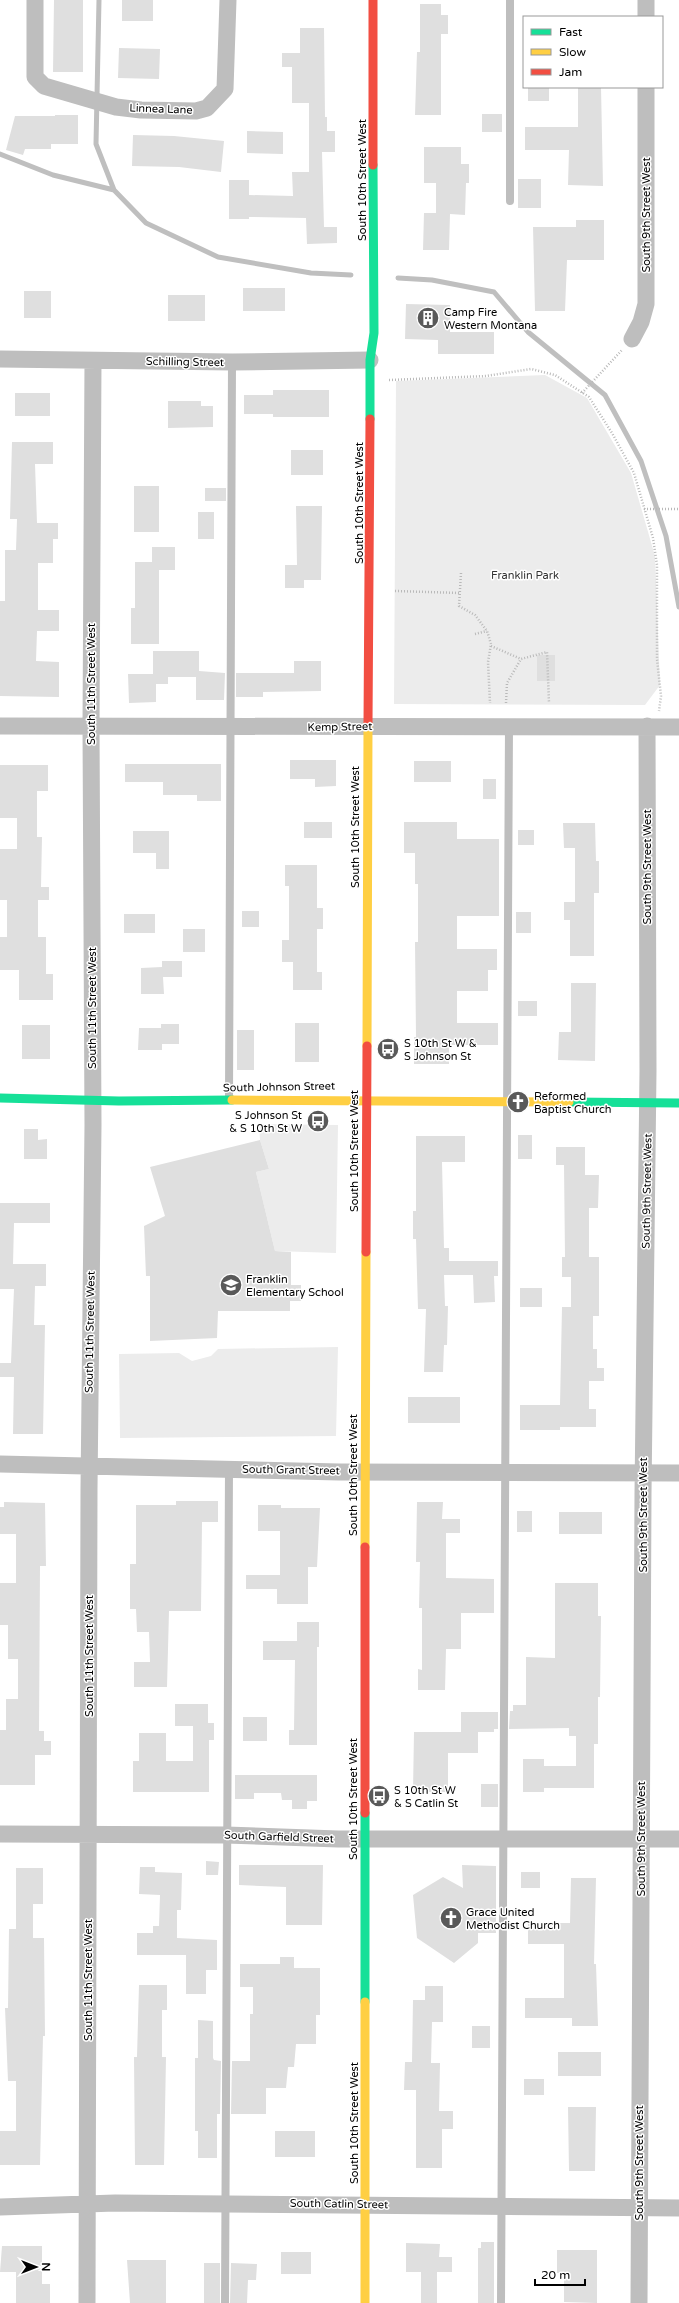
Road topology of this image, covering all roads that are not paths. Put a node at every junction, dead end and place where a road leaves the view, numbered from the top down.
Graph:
1 (35, 0) edge
2 (228, 0) edge
3 (373, 0) edge
4 (510, 0) edge
5 (646, 0) edge
6 (646, 16) edge
7 (646, 88) edge
8 (510, 201) dead end
9 (632, 340) road end
10 (0, 359) edge
11 (370, 360) junction
12 (93, 361) junction
13 (232, 362) junction
14 (509, 725) junction
15 (0, 726) edge
16 (646, 726) junction
17 (679, 726) edge
18 (91, 727) junction
19 (368, 727) junction
20 (231, 728) junction
21 (0, 1098) edge
22 (366, 1099) junction
23 (92, 1100) junction
24 (229, 1100) junction
25 (508, 1102) junction
26 (648, 1103) junction
27 (679, 1103) edge
28 (0, 1464) edge
29 (89, 1465) junction
30 (229, 1469) junction
31 (365, 1472) junction
32 (505, 1473) junction
33 (643, 1473) junction
34 (679, 1473) edge
35 (0, 1834) edge
36 (89, 1834) junction
37 (226, 1835) junction
38 (365, 1839) junction
39 (503, 1839) junction
40 (641, 1839) junction
41 (679, 1839) edge
42 (87, 2204) junction
43 (225, 2204) junction
44 (366, 2204) junction
45 (503, 2206) junction
46 (0, 2207) edge
47 (638, 2207) junction
48 (679, 2208) edge
49 (87, 2303) edge
50 (225, 2303) edge
51 (365, 2303) edge
52 (501, 2303) edge
53 (639, 2303) edge

1 - 2 street, Linnea Lane
3 - 11 street, South 10th Street West
4 - 8 lane
5 - 6 street
7 - 9 street, South 9th Street West
10 - 12 street, Schilling Street
11 - 13 street, Schilling Street
11 - 19 street, South 10th Street West
12 - 13 street, Schilling Street
12 - 18 street, South 11th Street West
13 - 20 lane
14 - 16 street, Kemp Street
14 - 19 street, Kemp Street
14 - 25 lane
15 - 18 street, Kemp Street
16 - 17 street, Kemp Street
16 - 26 street, South 9th Street West
18 - 20 street, Kemp Street
18 - 23 street, South 11th Street West
19 - 20 street, Kemp Street
19 - 22 street, South 10th Street West
20 - 24 lane
21 - 23 street, South Johnson Street
22 - 24 street, South Johnson Street
22 - 25 street, South Johnson Street
22 - 31 street, South 10th Street West
23 - 24 street, South Johnson Street
23 - 29 street, South 11th Street West
25 - 26 street, South Johnson Street
25 - 32 lane
26 - 27 street, South Johnson Street
26 - 33 street, South 9th Street West
28 - 29 street, South Grant Street
29 - 30 street, South Grant Street
29 - 36 street, South 11th Street West
30 - 31 street, South Grant Street
30 - 37 lane
31 - 32 street, South Grant Street
31 - 38 street, South 10th Street West
32 - 33 street, South Grant Street
32 - 39 lane
33 - 34 street, South Grant Street
33 - 40 street, South 9th Street West
35 - 36 street, South Garfield Street
36 - 37 street, South Garfield Street
36 - 42 street, South 11th Street West
37 - 38 street, South Garfield Street
37 - 43 lane
38 - 39 street, South Garfield Street
38 - 44 street, South 10th Street West
39 - 40 street, South Garfield Street
39 - 45 lane
40 - 41 street, South Garfield Street
40 - 47 street, South 9th Street West
42 - 43 street, South Catlin Street
42 - 46 street, South Catlin Street
42 - 49 street, South 11th Street West
43 - 44 street, South Catlin Street
43 - 50 lane
44 - 45 street, South Catlin Street
44 - 51 street, South 10th Street West
45 - 47 street, South Catlin Street
45 - 52 lane
47 - 48 street, South Catlin Street
47 - 53 street, South 9th Street West

